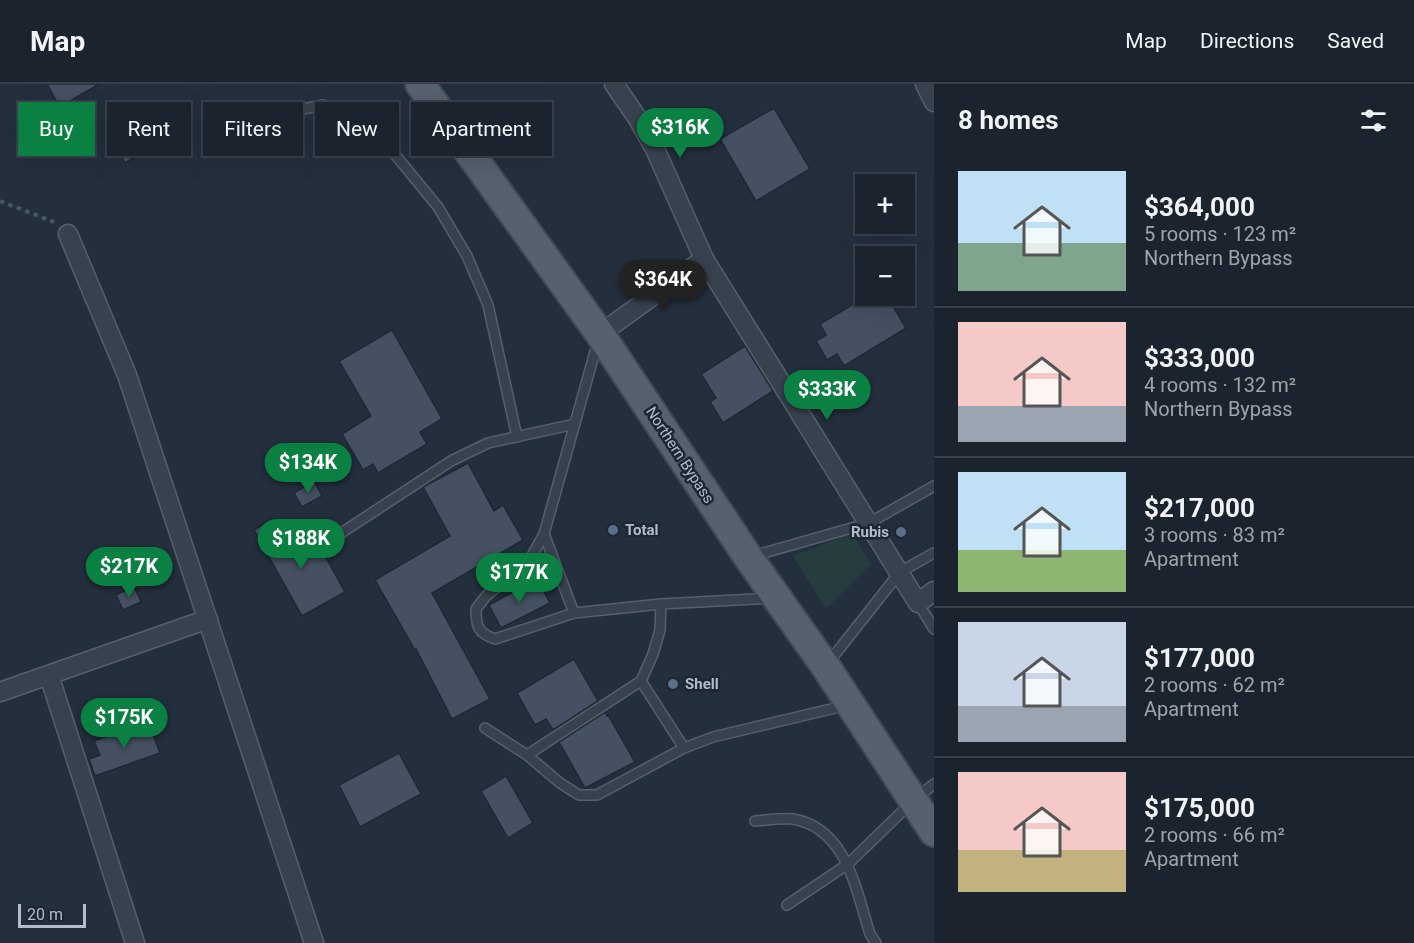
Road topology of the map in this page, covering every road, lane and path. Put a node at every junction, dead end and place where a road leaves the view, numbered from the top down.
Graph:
1 (420, 84) edge
2 (614, 84) edge
3 (925, 84) edge
4 (934, 102) edge
5 (303, 108) dead end
6 (0, 201) edge
7 (68, 234) joint
8 (704, 259) junction
9 (600, 334) junction
10 (575, 424) junction
11 (517, 437) junction
12 (934, 486) edge
13 (869, 523) junction
14 (544, 534) junction
15 (326, 543) dead end
16 (934, 553) edge
17 (748, 557) junction
18 (900, 572) junction
19 (934, 591) edge
20 (777, 598) junction
21 (918, 603) junction
22 (661, 604) junction
23 (574, 613) junction
24 (208, 619) junction
25 (934, 629) edge
26 (826, 667) junction
27 (49, 675) junction
28 (641, 681) junction
29 (0, 692) edge
30 (850, 704) junction
31 (485, 728) dead end
32 (684, 748) junction
33 (527, 755) junction
34 (934, 784) edge
35 (913, 801) junction
36 (755, 821) dead end
37 (934, 832) edge
38 (848, 864) junction
39 (787, 905) dead end
40 (135, 943) edge
41 (314, 943) edge
42 (876, 943) edge

1 - 9 main road, Northern Bypass
2 - 8 street
3 - 4 street
5 - 11 lane
6 - 7 path
7 - 24 street
8 - 9 street
8 - 13 street
9 - 10 lane
9 - 17 main road, Northern Bypass
10 - 11 lane
10 - 14 lane
11 - 15 lane
12 - 13 lane
13 - 17 lane
13 - 18 street
14 - 23 lane
14 - 23 lane
16 - 18 lane
17 - 20 main road, Northern Bypass
18 - 21 street
18 - 26 lane
19 - 21 street
20 - 22 lane
20 - 26 main road, Northern Bypass
21 - 25 lane
22 - 23 lane
22 - 28 lane
24 - 27 street
24 - 41 street
26 - 30 main road, Northern Bypass
27 - 29 street
27 - 40 street
28 - 32 lane
28 - 33 lane
30 - 32 lane
30 - 35 main road, Northern Bypass
31 - 33 lane
32 - 33 lane
34 - 35 lane
35 - 37 main road, Northern Bypass
35 - 38 lane
36 - 38 lane
38 - 39 lane
38 - 42 lane

